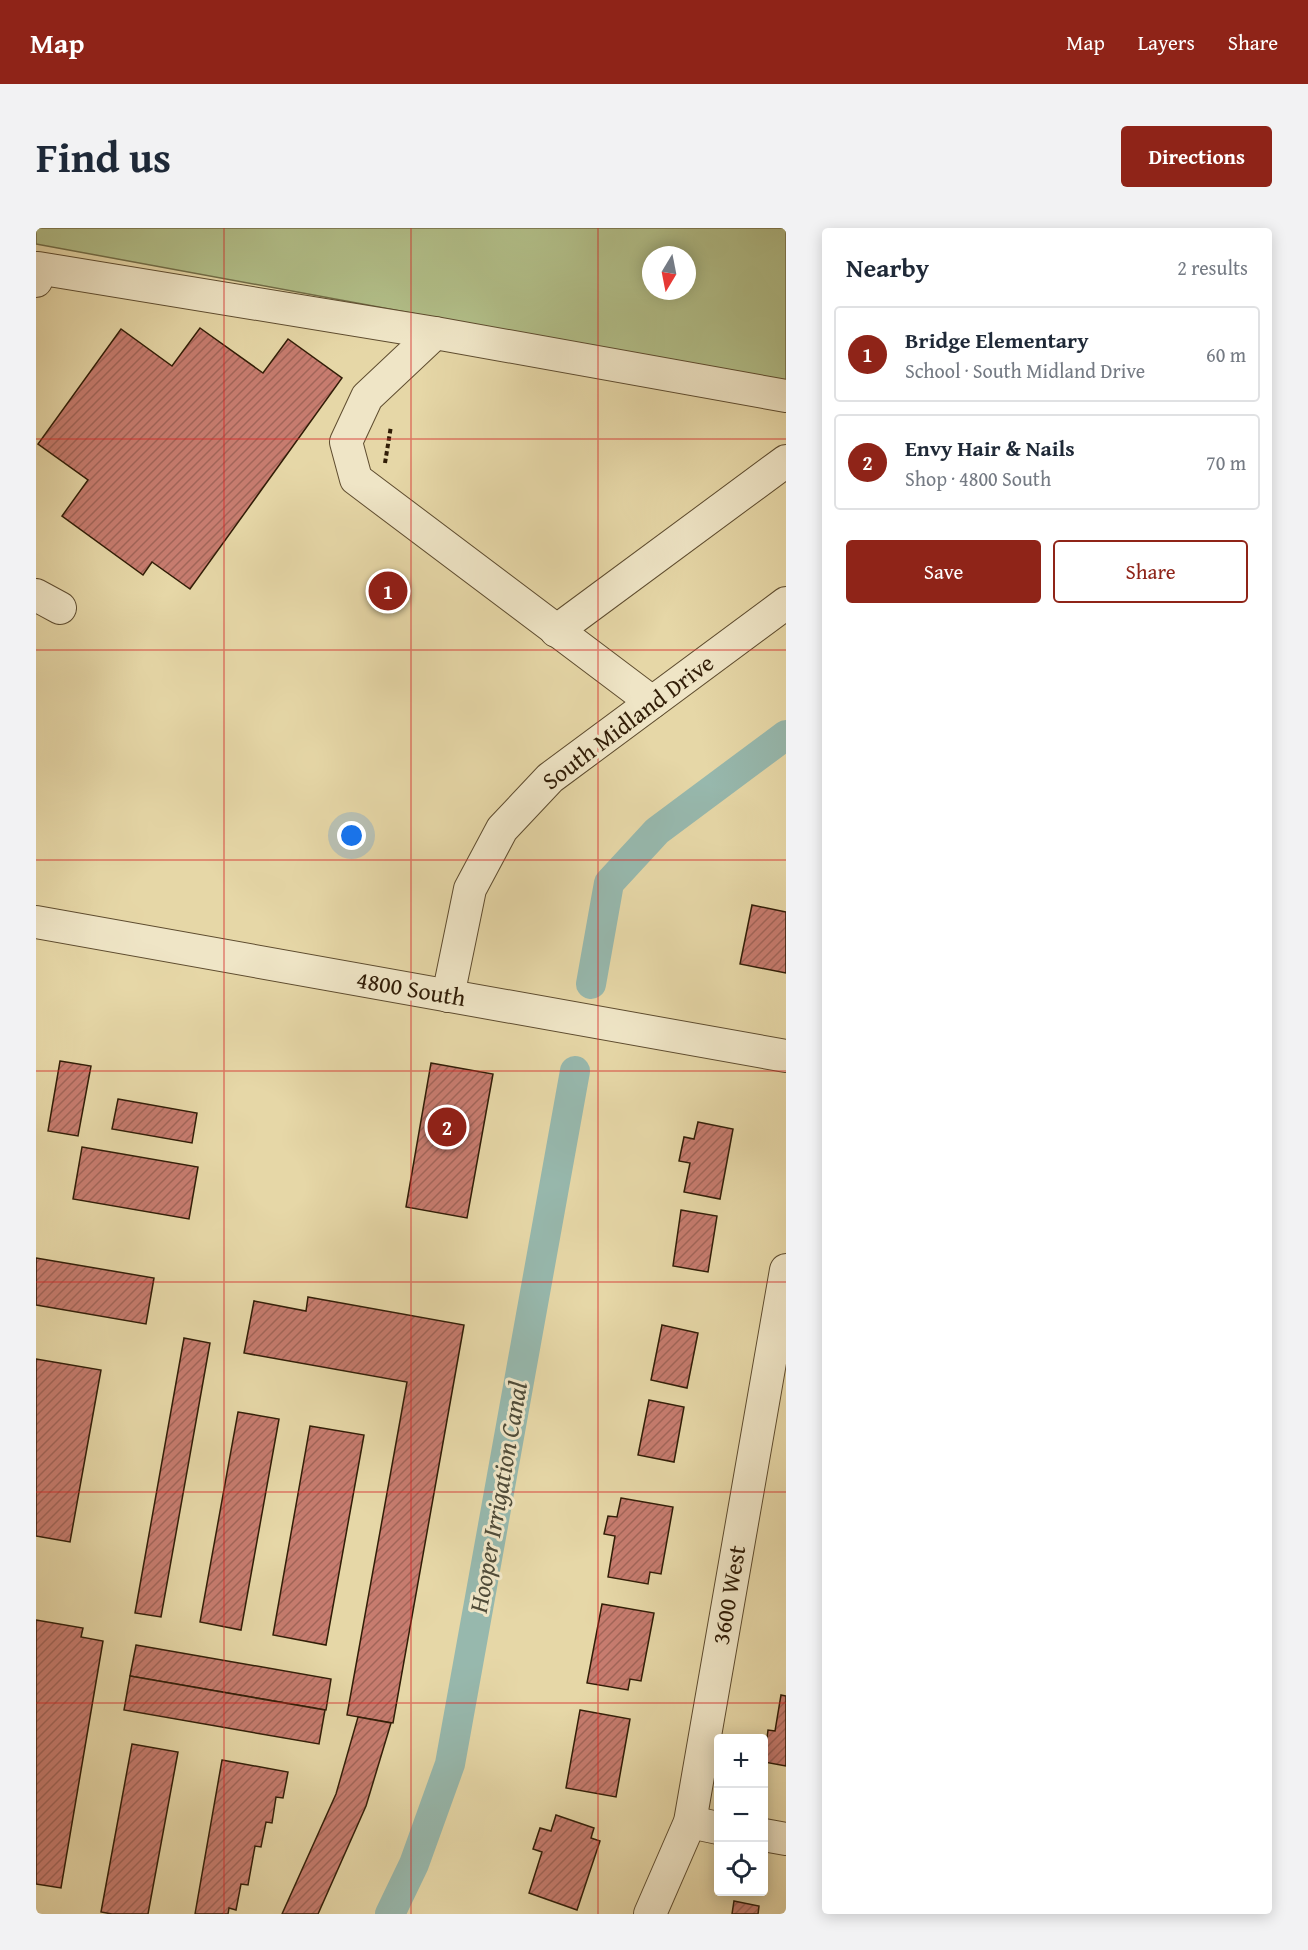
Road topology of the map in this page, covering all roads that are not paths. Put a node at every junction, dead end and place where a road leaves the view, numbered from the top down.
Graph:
1 (36, 281) edge
2 (435, 333) junction
3 (786, 396) edge
4 (786, 461) edge
5 (786, 603) edge
6 (556, 631) junction
7 (652, 702) junction
8 (36, 922) edge
9 (448, 996) junction
10 (786, 1056) edge
11 (786, 1270) edge
12 (704, 1825) edge
13 (768, 1836) edge
14 (786, 1839) edge
15 (651, 1914) edge

1 - 2 street
2 - 3 street
2 - 6 street
4 - 6 street
5 - 7 street, South Midland Drive
6 - 7 street
7 - 9 street, South Midland Drive
8 - 9 street, 4800 South
9 - 10 street, 4800 South
11 - 12 street, 3600 West
12 - 15 street, 3600 West
13 - 14 street

